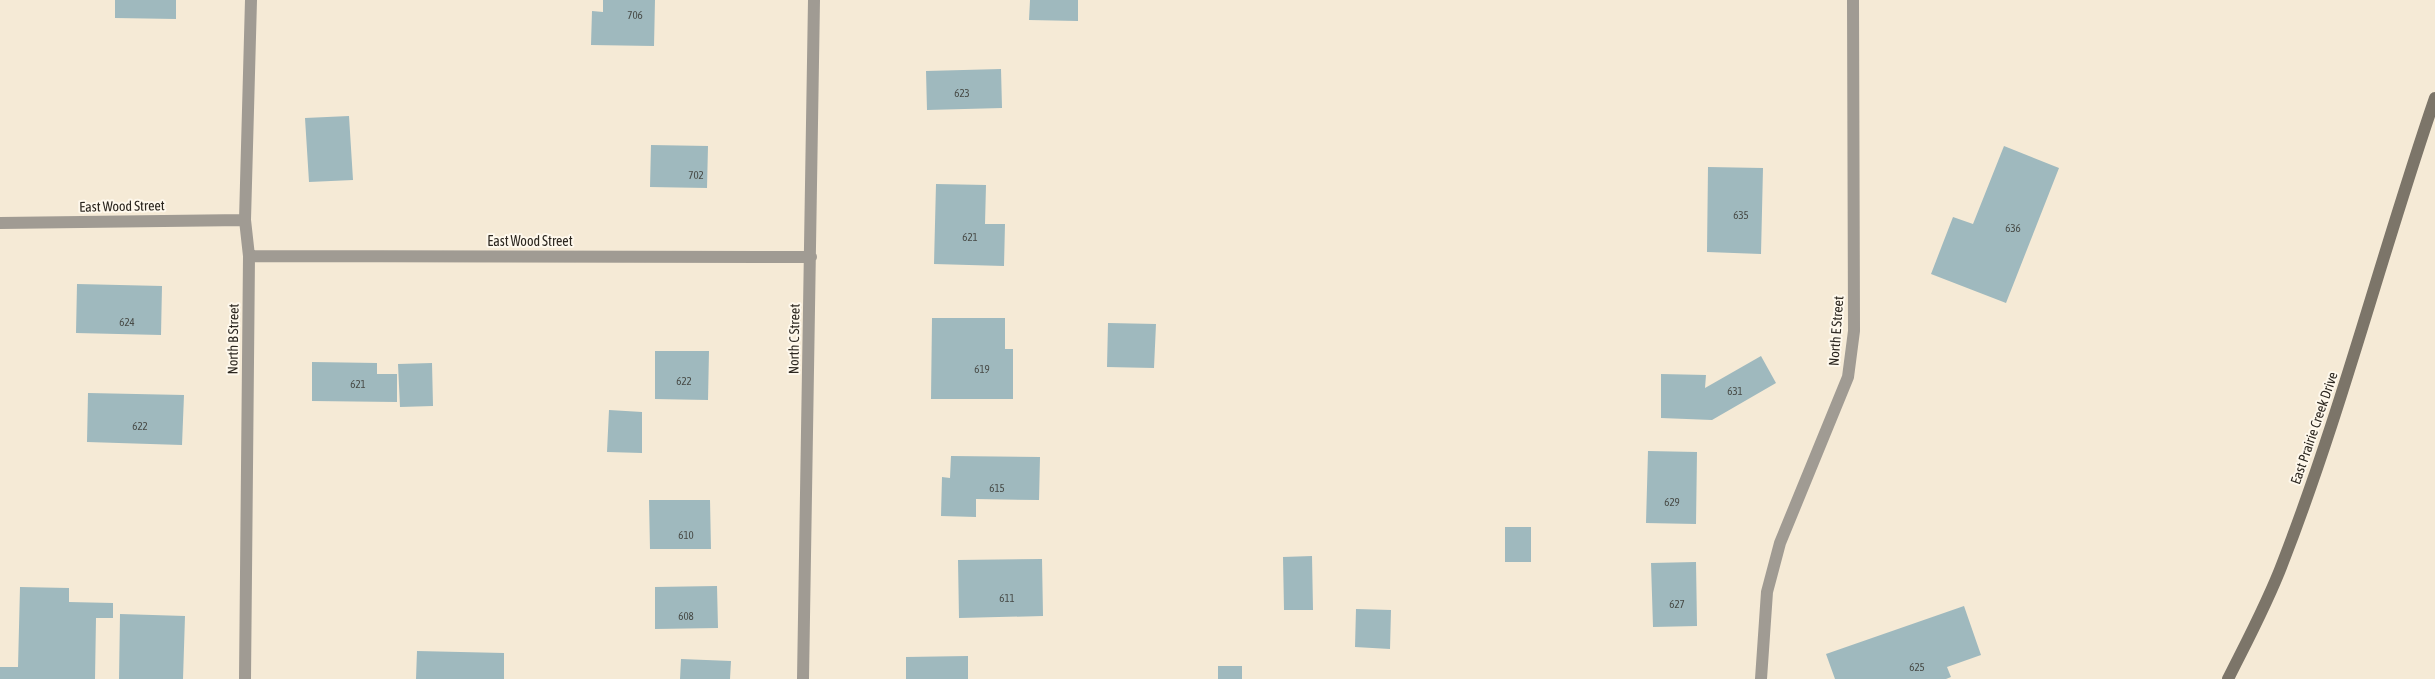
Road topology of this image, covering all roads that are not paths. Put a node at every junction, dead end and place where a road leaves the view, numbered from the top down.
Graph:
1 (251, 0) edge
2 (814, 0) edge
3 (1854, 0) edge
4 (2435, 98) edge
5 (245, 220) junction
6 (0, 223) edge
7 (249, 256) junction
8 (811, 257) junction
9 (245, 679) edge
10 (803, 679) edge
11 (1761, 679) edge
12 (2228, 679) edge

1 - 5 street, North B Street
2 - 8 street, North C Street
3 - 11 street, North E Street
4 - 12 main road, East Prairie Creek Drive
5 - 6 street, East Wood Street
5 - 7 street, North B Street
7 - 8 street, East Wood Street
7 - 9 street, North B Street
8 - 10 street, North C Street

